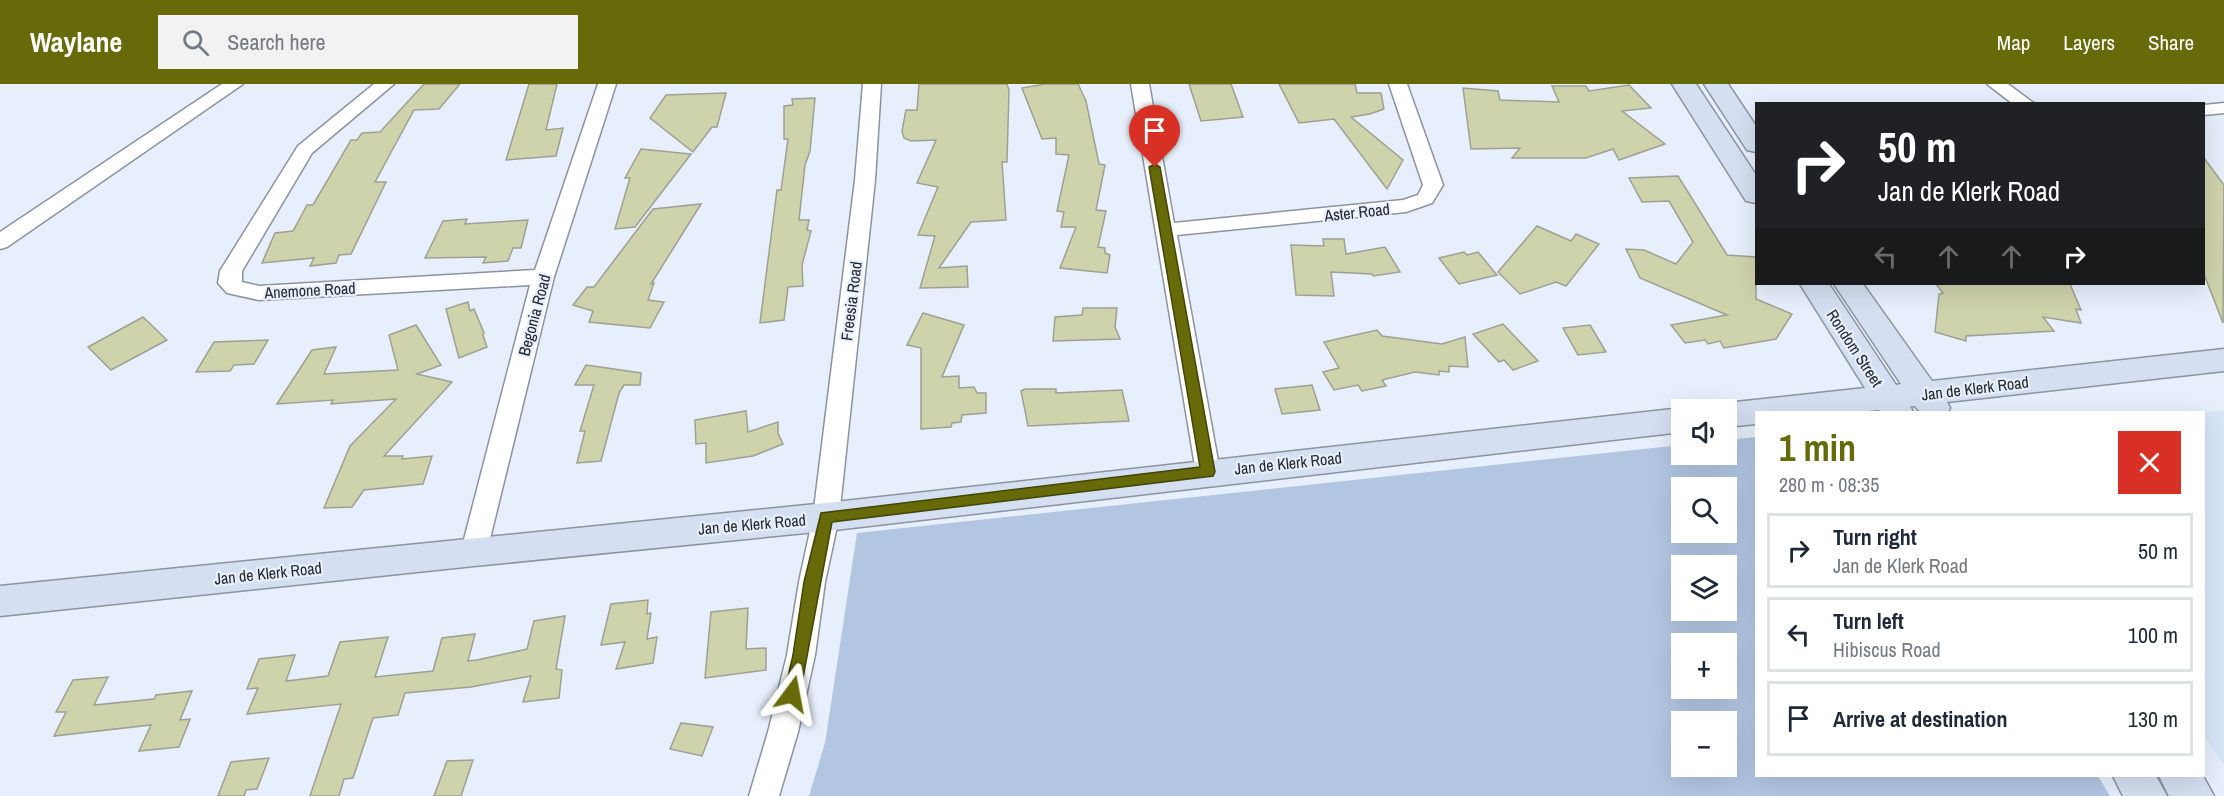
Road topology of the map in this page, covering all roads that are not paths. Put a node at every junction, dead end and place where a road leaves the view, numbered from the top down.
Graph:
1 (234, 84) edge
2 (385, 84) edge
3 (607, 84) edge
4 (872, 84) edge
5 (1140, 84) edge
6 (1398, 84) edge
7 (1684, 84) edge
8 (1716, 84) edge
9 (1996, 84) edge
10 (2023, 102) edge
11 (2224, 108) edge
12 (2205, 110) edge
13 (1755, 142) edge
14 (1755, 193) edge
15 (1165, 230) junction
16 (0, 242) edge
17 (543, 277) junction
18 (1815, 285) edge
19 (1849, 285) edge
20 (2224, 360) edge
21 (1930, 403) edge
22 (1892, 405) edge
23 (1801, 411) edge
24 (1755, 414) edge
25 (1737, 415) edge
26 (1671, 421) edge
27 (1208, 472) junction
28 (826, 517) junction
29 (474, 551) junction
30 (0, 601) edge
31 (2134, 777) edge
32 (2180, 777) edge
33 (764, 796) edge
34 (2146, 796) edge
35 (2193, 796) edge

1 - 16 street
2 - 17 street, Anemone Road
3 - 17 street, Begonia Road
4 - 28 street, Freesia Road
5 - 15 street
6 - 15 street, Aster Road
7 - 14 street
8 - 13 street
9 - 10 street
11 - 12 street
15 - 27 street
17 - 29 street, Begonia Road
18 - 22 street, Rondom Street
19 - 21 street, Rondom Street
20 - 21 street, Jan de Klerk Road
21 - 22 street, Jan de Klerk Road
22 - 23 street, Jan de Klerk Road
24 - 25 street, Jan de Klerk Road
26 - 27 street, Jan de Klerk Road
27 - 28 street, Jan de Klerk Road
28 - 29 street, Jan de Klerk Road
28 - 33 street, Freesia Road
29 - 30 street, Jan de Klerk Road
31 - 34 street
32 - 35 street

